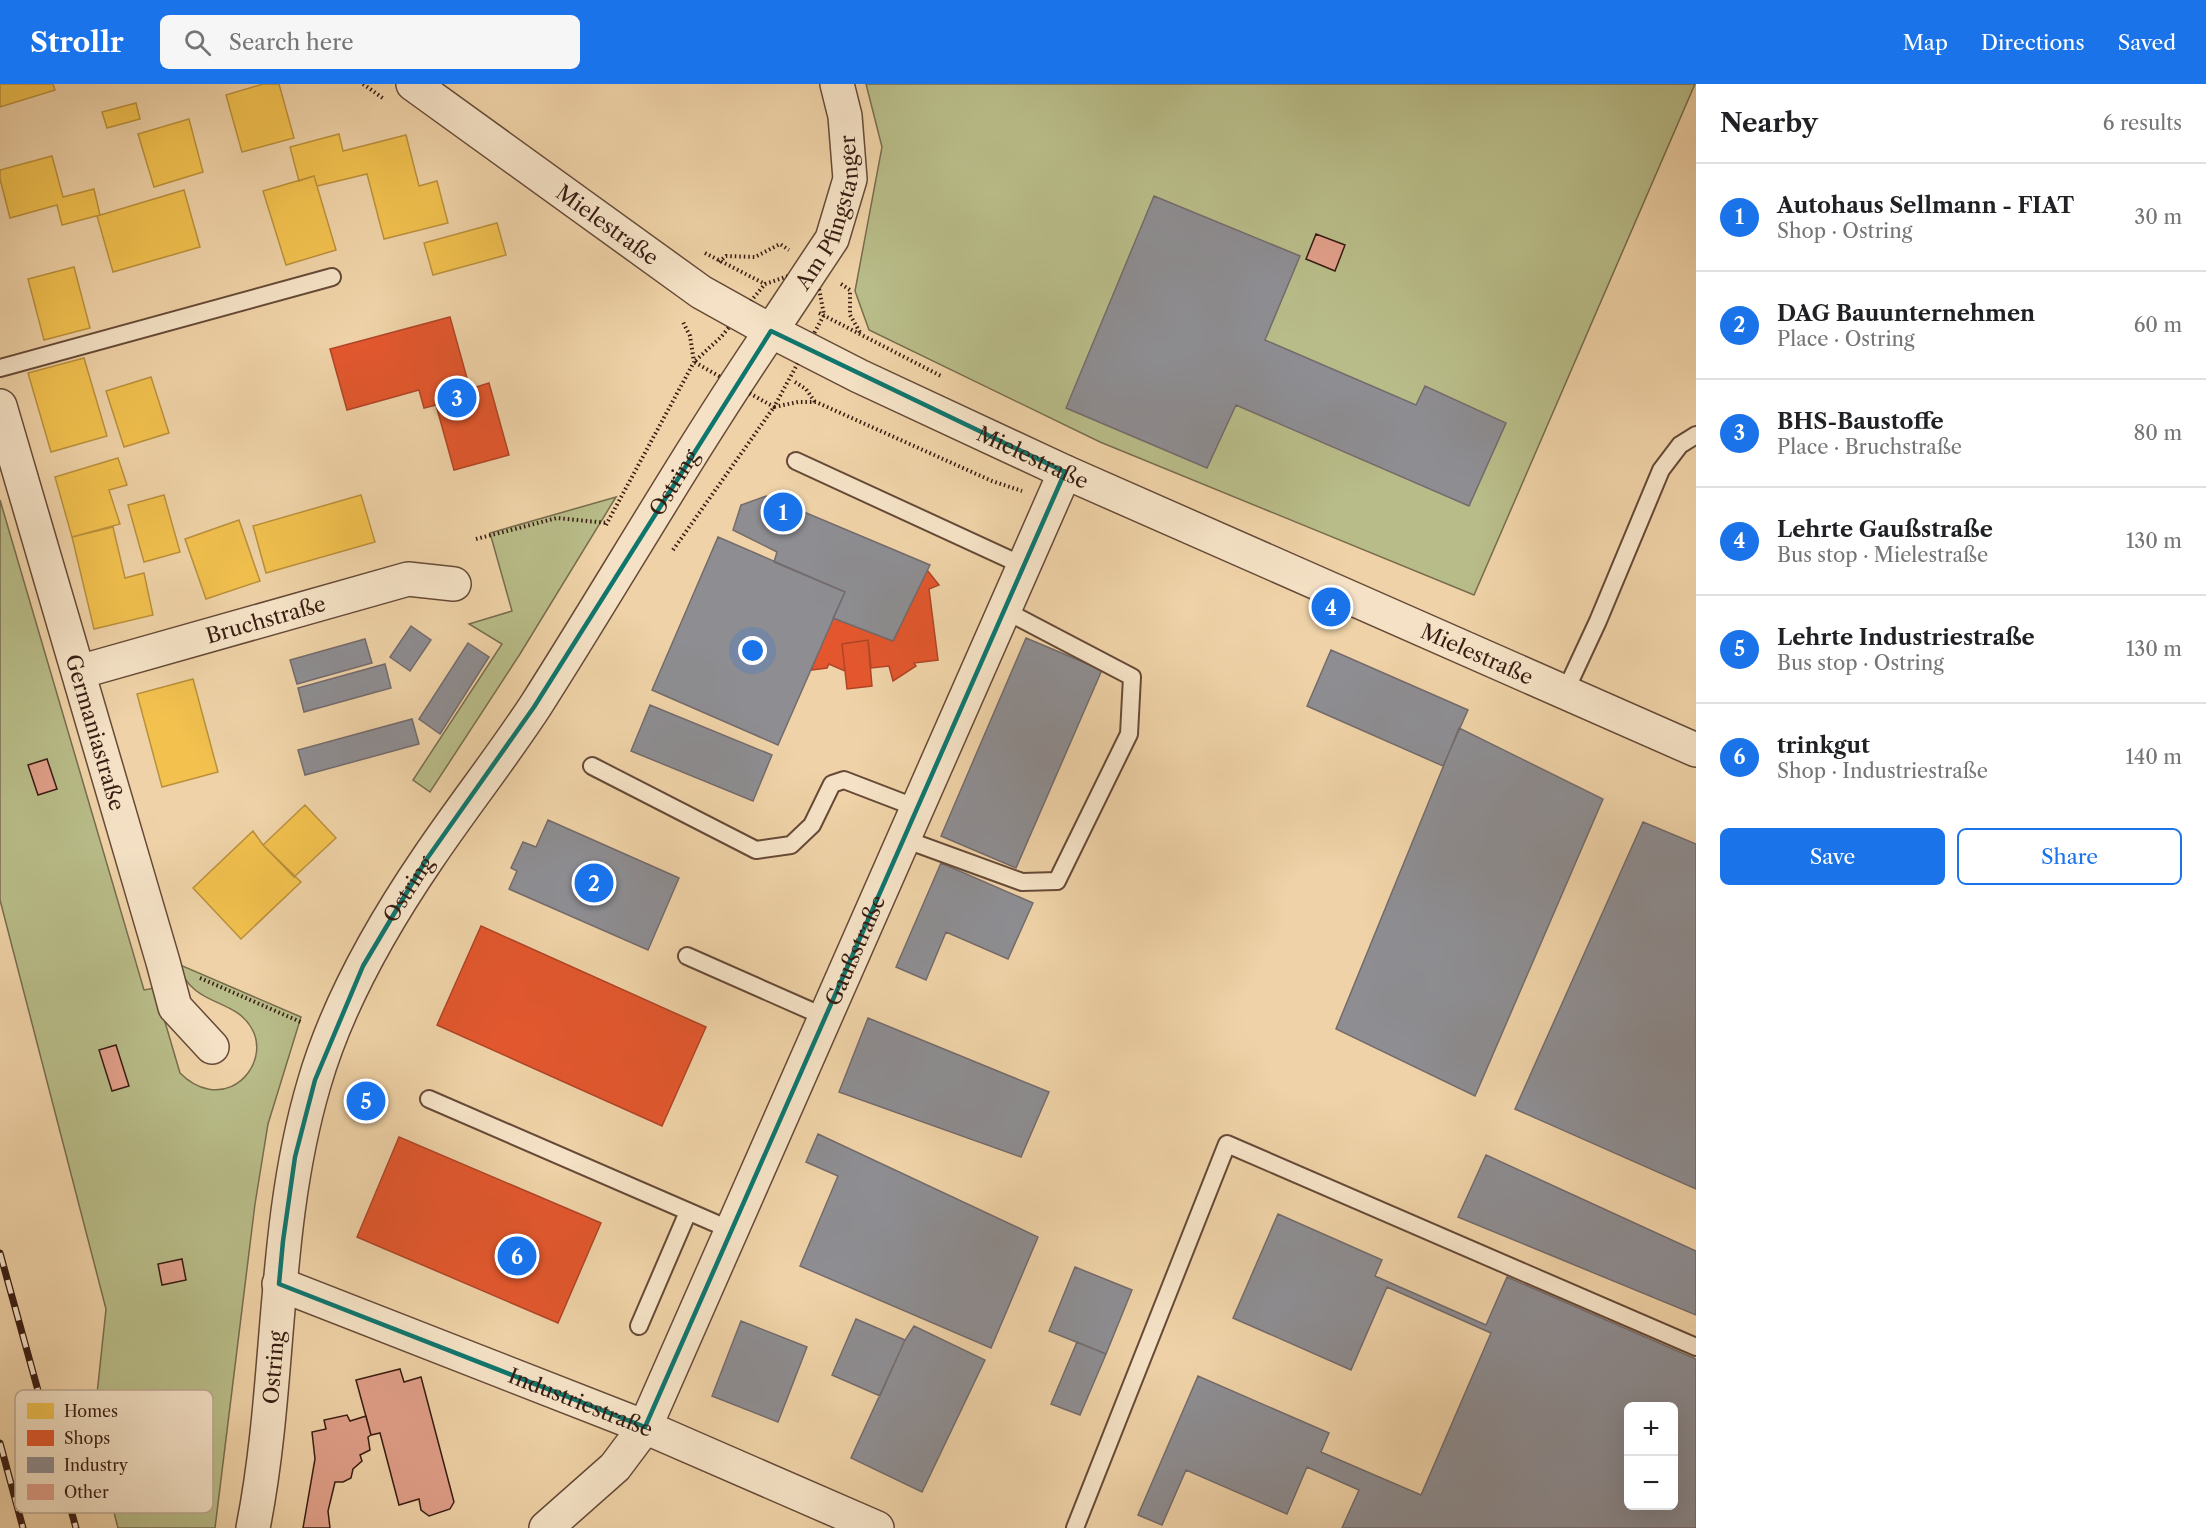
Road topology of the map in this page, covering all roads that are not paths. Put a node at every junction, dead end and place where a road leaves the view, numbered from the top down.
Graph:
1 (413, 84) edge
2 (837, 84) edge
3 (332, 277) dead end
4 (771, 331) junction
5 (0, 368) edge
6 (0, 406) edge
7 (1696, 435) edge
8 (796, 461) dead end
9 (1065, 472) junction
10 (1024, 566) junction
11 (453, 585) dead end
12 (1004, 610) junction
13 (79, 672) junction
14 (1565, 692) junction
15 (1696, 750) edge
16 (592, 766) dead end
17 (917, 808) junction
18 (903, 839) junction
19 (687, 956) dead end
20 (825, 1017) junction
21 (212, 1047) dead end
22 (429, 1099) dead end
23 (688, 1212) junction
24 (731, 1230) junction
25 (279, 1284) junction
26 (639, 1326) dead end
27 (1696, 1347) edge
28 (645, 1427) junction
29 (253, 1528) edge
30 (546, 1528) edge
31 (878, 1528) edge
32 (1075, 1528) edge

1 - 4 street, Mielestraße
2 - 4 street, Am Pfingstanger
3 - 5 lane
4 - 9 street, Mielestraße
4 - 25 street, Ostring
6 - 13 street, Germaniastraße
7 - 14 lane
8 - 10 lane
9 - 10 street, Gaußstraße
9 - 14 street, Mielestraße
10 - 12 street, Gaußstraße
11 - 13 street, Bruchstraße
12 - 17 street, Gaußstraße
12 - 18 lane
13 - 21 street, Germaniastraße
14 - 15 street, Mielestraße
16 - 17 lane
17 - 18 street, Gaußstraße
18 - 20 street, Gaußstraße
19 - 20 lane
20 - 24 street, Gaußstraße
22 - 23 lane
23 - 24 lane
23 - 26 lane
24 - 28 street, Gaußstraße
25 - 28 street, Industriestraße
25 - 29 street, Ostring
27 - 32 lane
28 - 30 street, Gaußstraße
28 - 31 street, Industriestraße

